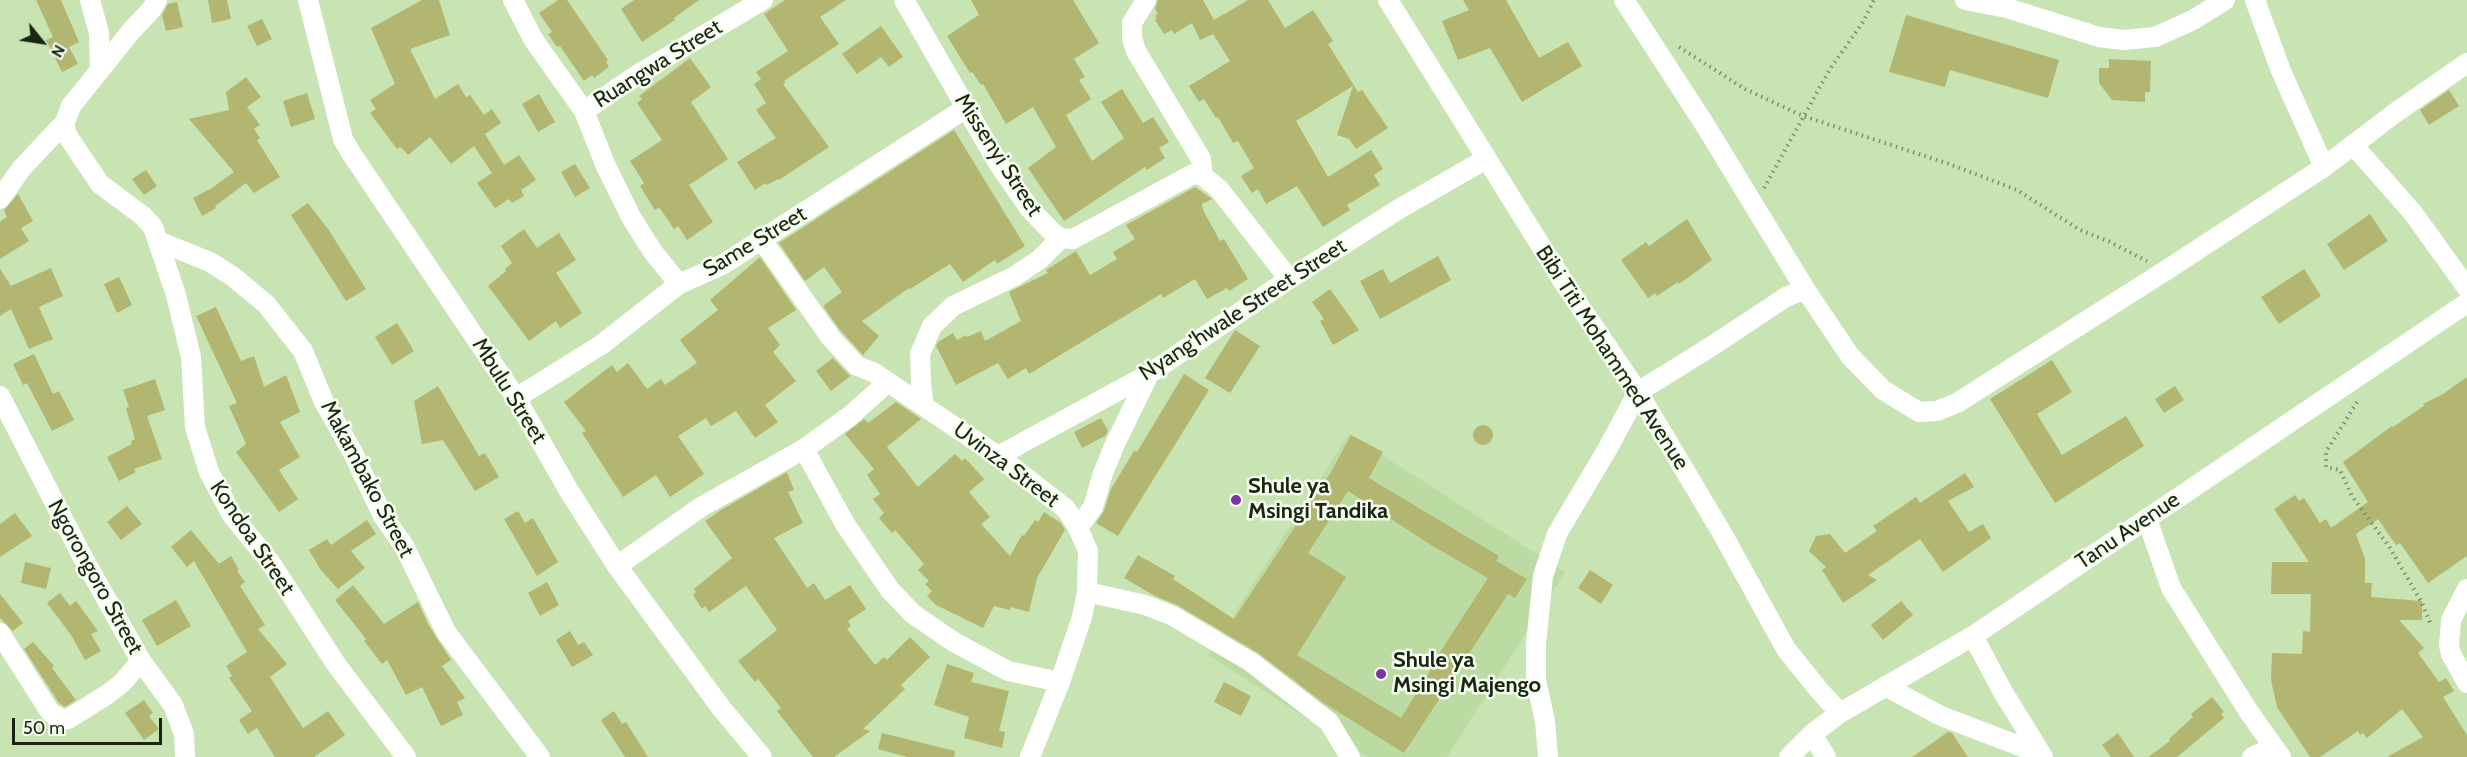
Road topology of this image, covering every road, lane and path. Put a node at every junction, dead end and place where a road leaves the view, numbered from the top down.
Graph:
1 (90, 0) edge
2 (157, 0) edge
3 (308, 0) edge
4 (513, 0) edge
5 (763, 0) edge
6 (904, 0) edge
7 (1146, 0) edge
8 (1388, 0) edge
9 (1624, 0) edge
10 (1874, 0) edge
11 (1965, 0) edge
12 (2225, 0) edge
13 (2255, 0) edge
14 (1678, 47) dead end
15 (2467, 63) edge
16 (100, 70) junction
17 (966, 108) junction
18 (584, 111) junction
19 (1803, 116) junction
20 (65, 122) junction
21 (2354, 146) junction
22 (1486, 159) junction
23 (2324, 167) junction
24 (1203, 176) junction
25 (0, 200) edge
26 (1755, 207) junction
27 (1061, 238) junction
28 (762, 240) junction
29 (158, 241) junction
30 (2165, 271) junction
31 (1289, 279) junction
32 (679, 284) junction
33 (2467, 288) edge
34 (1804, 289) junction
35 (2467, 303) edge
36 (1149, 374) junction
37 (888, 382) junction
38 (1638, 392) junction
39 (0, 396) edge
40 (2361, 396) dead end
41 (516, 398) junction
42 (924, 406) junction
43 (804, 448) junction
44 (998, 456) junction
45 (2147, 519) junction
46 (1078, 528) junction
47 (617, 566) junction
48 (2467, 589) edge
49 (1087, 591) junction
50 (2432, 626) dead end
51 (0, 633) edge
52 (1972, 636) junction
53 (141, 661) junction
54 (1060, 682) junction
55 (2467, 682) edge
56 (1885, 686) junction
57 (1840, 713) junction
58 (1812, 734) junction
59 (2277, 752) edge
60 (2042, 756) edge
61 (185, 757) edge
62 (406, 757) edge
63 (540, 757) edge
64 (762, 757) edge
65 (1030, 757) edge
66 (1350, 757) edge
67 (1548, 757) edge
68 (1789, 757) edge
69 (1826, 757) edge
70 (2252, 757) edge

1 - 16 street
2 - 16 street
3 - 41 street, Mbulu Street
4 - 18 street
5 - 18 street, Ruangwa Street
6 - 17 street, Missenyi Street
7 - 24 street
8 - 22 street, Bibi Titi Mohammed Avenue
9 - 26 street
10 - 19 path
11 - 12 street
13 - 23 street
14 - 19 path
15 - 21 street
16 - 20 street
17 - 27 street, Missenyi Street
17 - 28 street, Same Street
18 - 32 street
19 - 26 path
19 - 30 path
20 - 25 street
20 - 29 street, Kondoa Street
21 - 23 street
21 - 33 street
22 - 31 street, Nyang'hwale Street Street
22 - 38 street, Bibi Titi Mohammed Avenue
23 - 30 street
24 - 27 street, Missenyi Street
24 - 31 street
26 - 34 street
27 - 42 street
28 - 32 street, Same Street
28 - 37 street, Uvinza Street
29 - 62 street, Kondoa Street
29 - 63 street, Makambako Street
30 - 34 street
31 - 36 street, Nyang'hwale Street Street
32 - 41 street, Same Street
34 - 38 street
35 - 45 street, Tanu Avenue
36 - 44 street, Nyang'hwale Street Street
36 - 46 street
37 - 42 street, Uvinza Street
37 - 43 street
38 - 57 street, Bibi Titi Mohammed Avenue
38 - 67 street
39 - 53 street, Ngorongoro Street
40 - 50 path
41 - 47 street, Mbulu Street
42 - 44 street, Uvinza Street
43 - 47 street
43 - 54 street
44 - 46 street, Uvinza Street
45 - 52 street, Tanu Avenue
45 - 59 street
46 - 49 street, Uvinza Street
47 - 64 street, Mbulu Street
48 - 55 street
49 - 54 street, Uvinza Street
49 - 66 street
51 - 53 street
52 - 56 street, Tanu Avenue
52 - 60 street
53 - 61 street, Ngorongoro Street
54 - 65 street, Uvinza Street
56 - 57 street, Tanu Avenue
56 - 60 street
57 - 58 street, Tanu Avenue
58 - 68 street, Tanu Avenue
58 - 69 street
59 - 70 street

